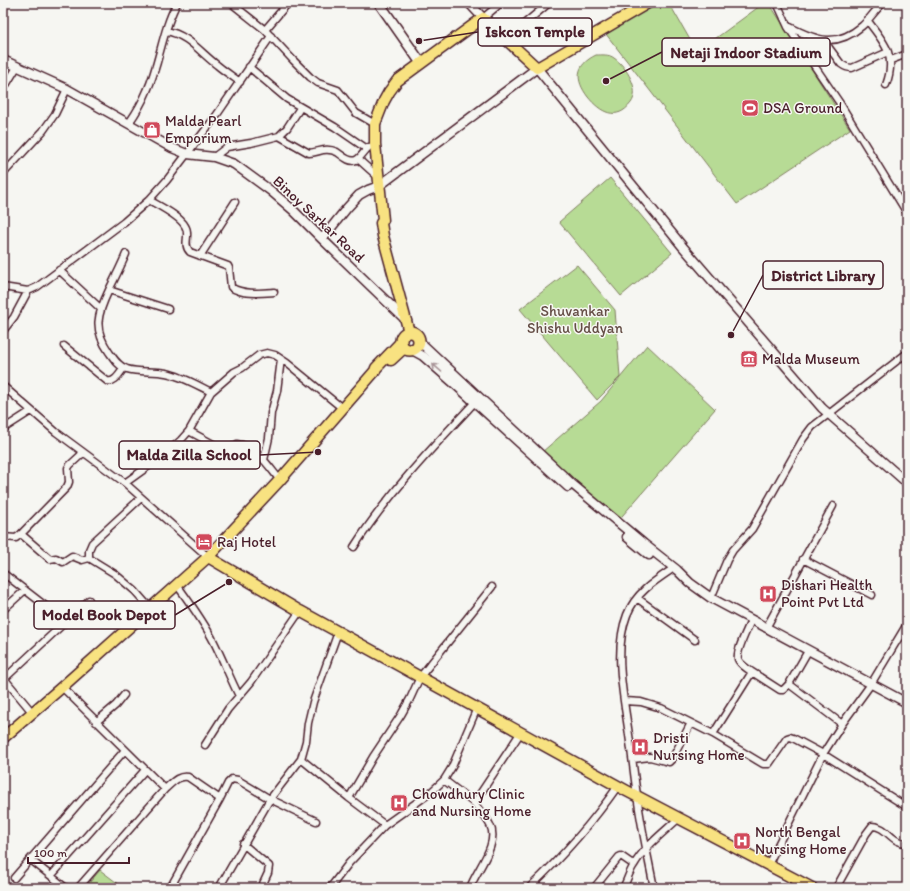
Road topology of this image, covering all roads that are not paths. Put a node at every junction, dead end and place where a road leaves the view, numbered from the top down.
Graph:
1 (177, 3) edge
2 (231, 3) edge
3 (288, 3) edge
4 (379, 3) edge
5 (469, 3) edge
6 (501, 3) edge
7 (549, 3) edge
8 (648, 3) edge
9 (776, 3) edge
10 (883, 3) edge
11 (483, 18) junction
12 (867, 20) junction
13 (788, 26) junction
14 (265, 30) junction
15 (166, 31) junction
16 (271, 36) junction
17 (506, 39) junction
18 (824, 41) junction
19 (888, 52) junction
20 (907, 54) edge
21 (3, 60) edge
22 (891, 60) junction
23 (420, 63) junction
24 (17, 67) junction
25 (249, 67) junction
26 (537, 68) junction
27 (240, 82) junction
28 (886, 85) dead end
29 (67, 89) junction
30 (3, 90) edge
31 (300, 108) junction
32 (129, 123) junction
33 (375, 124) junction
34 (279, 136) junction
35 (371, 146) junction
36 (187, 154) junction
37 (214, 157) junction
38 (358, 159) junction
39 (3, 174) edge
40 (379, 181) junction
41 (907, 198) edge
42 (149, 200) junction
43 (235, 202) dead end
44 (900, 202) junction
45 (907, 213) edge
46 (322, 239) junction
47 (126, 254) dead end
48 (200, 256) junction
49 (59, 270) junction
50 (3, 287) edge
51 (109, 290) junction
52 (28, 291) junction
53 (274, 292) dead end
54 (100, 308) junction
55 (168, 309) dead end
56 (3, 331) edge
57 (409, 336) junction
58 (64, 346) dead end
59 (907, 353) edge
60 (281, 359) junction
61 (124, 368) junction
62 (3, 386) edge
63 (211, 392) junction
64 (475, 402) junction
65 (342, 408) junction
66 (32, 411) junction
67 (828, 414) junction
68 (3, 429) edge
69 (189, 431) junction
70 (83, 453) junction
71 (264, 460) junction
72 (280, 480) junction
73 (124, 483) junction
74 (907, 483) edge
75 (141, 498) junction
76 (833, 506) dead end
77 (21, 534) junction
78 (3, 537) edge
79 (354, 547) dead end
80 (208, 557) junction
81 (89, 558) junction
82 (804, 559) junction
83 (671, 570) junction
84 (680, 574) junction
85 (4, 575) edge
86 (177, 585) junction
87 (492, 587) dead end
88 (25, 590) junction
89 (872, 595) dead end
90 (637, 598) junction
91 (711, 598) junction
92 (89, 600) dead end
93 (48, 607) dead end
94 (150, 608) junction
95 (3, 610) edge
96 (300, 611) junction
97 (751, 620) junction
98 (907, 624) edge
99 (766, 628) junction
100 (338, 632) junction
101 (695, 640) dead end
102 (808, 651) junction
103 (752, 672) junction
104 (420, 677) junction
105 (4, 679) edge
106 (789, 684) junction
107 (872, 684) junction
108 (62, 687) junction
109 (124, 695) dead end
110 (239, 696) junction
111 (625, 701) junction
112 (907, 703) edge
113 (477, 708) junction
114 (32, 712) junction
115 (96, 722) junction
116 (692, 723) junction
117 (842, 724) junction
118 (521, 732) junction
119 (713, 734) junction
120 (3, 738) edge
121 (205, 745) dead end
122 (125, 750) junction
123 (823, 754) junction
124 (301, 759) junction
125 (632, 759) junction
126 (145, 770) junction
127 (444, 780) junction
128 (618, 786) junction
129 (165, 789) junction
130 (637, 796) junction
131 (350, 798) junction
132 (270, 799) junction
133 (220, 800) junction
134 (474, 803) junction
135 (907, 808) edge
136 (678, 818) junction
137 (316, 821) dead end
138 (385, 825) junction
139 (907, 843) edge
140 (243, 844) junction
141 (647, 848) junction
142 (31, 860) junction
143 (634, 865) junction
144 (768, 865) junction
145 (50, 876) junction
146 (14, 878) dead end
147 (809, 887) edge
148 (66, 888) edge
149 (78, 888) edge
150 (170, 888) edge
151 (219, 888) edge
152 (261, 888) edge
153 (331, 888) edge
154 (470, 888) edge
155 (529, 888) edge
156 (594, 888) edge
157 (623, 888) edge
158 (654, 888) edge
159 (681, 888) edge
160 (688, 888) edge
161 (836, 888) edge

1 - 15 street
2 - 14 street
3 - 14 street
4 - 23 main road
5 - 11 street
6 - 11 street
7 - 17 street
8 - 26 main road
9 - 13 street
10 - 12 street
11 - 17 main road
11 - 23 main road
12 - 18 street
12 - 19 street
13 - 18 street
13 - 44 street
14 - 16 street
15 - 27 street
15 - 32 street
16 - 25 street
16 - 33 street
17 - 26 main road
18 - 19 street
19 - 22 street
20 - 22 street
21 - 24 street, Binoy Sarkar Road
22 - 28 street
23 - 33 main road
24 - 29 street, Binoy Sarkar Road
24 - 30 street
25 - 27 street
25 - 31 street
26 - 40 street
26 - 67 street
27 - 36 street
29 - 32 street, Binoy Sarkar Road
29 - 39 street
31 - 34 street
31 - 35 street
32 - 36 street, Binoy Sarkar Road
33 - 35 main road
34 - 37 street
34 - 38 street
35 - 38 street
35 - 40 main road
36 - 37 street, Binoy Sarkar Road
36 - 42 street
37 - 46 street, Binoy Sarkar Road
38 - 40 street
40 - 46 street
40 - 57 main road
41 - 44 street
42 - 48 street
42 - 49 street
43 - 48 street
44 - 45 street
46 - 57 street, Binoy Sarkar Road
47 - 51 street
48 - 53 street
49 - 52 street
49 - 54 street
50 - 52 street
51 - 54 street
51 - 55 street
52 - 56 street
54 - 61 street
64 -> 57 street
57 - 65 main road
57 - 84 street
58 - 61 street
59 - 67 street
60 - 63 street
60 - 65 street
60 - 71 street
61 - 63 street
62 - 66 street
63 - 69 street
64 - 79 street
64 - 83 street
65 - 72 main road
66 - 68 street
66 - 70 street
67 - 74 street
67 - 91 street
69 - 71 street
69 - 73 street
70 - 73 street
70 - 77 street
71 - 72 street
72 - 80 main road
73 - 75 street
75 - 80 street
75 - 81 street
76 - 82 street
77 - 78 street
77 - 81 street
80 - 86 main road
80 - 96 main road
81 - 94 street
82 - 89 street
82 - 99 street
83 - 84 street
83 - 90 street
84 - 91 street
85 - 88 street
86 - 94 main road
86 - 110 street
87 - 104 street
88 - 93 street
88 - 95 street
90 - 101 street
90 - 111 street
91 - 97 street
92 - 105 street
94 - 108 main road
96 - 100 main road
96 - 110 street
97 - 99 street
97 - 103 street
98 - 107 street
99 - 102 street
100 - 104 main road
100 - 124 street
102 - 106 street
102 - 107 street
103 - 106 street
103 - 119 street
104 - 113 main road
104 - 131 street
105 - 114 street
106 - 117 street
107 - 112 street
107 - 117 street
108 - 114 main road
108 - 115 street
109 - 115 street
110 - 121 street
111 - 116 street
111 - 125 street
113 - 118 main road
113 - 127 street
114 - 120 main road
115 - 122 street
116 - 119 street
116 - 125 street
117 - 123 street
118 - 128 main road
118 - 134 street
119 - 123 street
122 - 126 street
122 - 142 street
123 - 135 street
123 - 144 street
124 - 131 street
124 - 132 street
125 - 130 street
126 - 129 street
126 - 145 street
127 - 134 street
127 - 138 street
128 - 130 main road
128 - 155 street
129 - 133 street
129 - 149 street
130 - 136 main road
130 - 141 street
131 - 138 street
132 - 133 street
132 - 137 street
132 - 140 street
133 - 150 street
134 - 154 street
136 - 141 street
136 - 144 main road
138 - 153 street
139 - 161 street
140 - 151 street
140 - 152 street
141 - 143 street
141 - 158 street
142 - 145 street
142 - 146 street
143 - 156 street
143 - 157 street
144 - 147 main road
145 - 148 street
159 - 160 street

